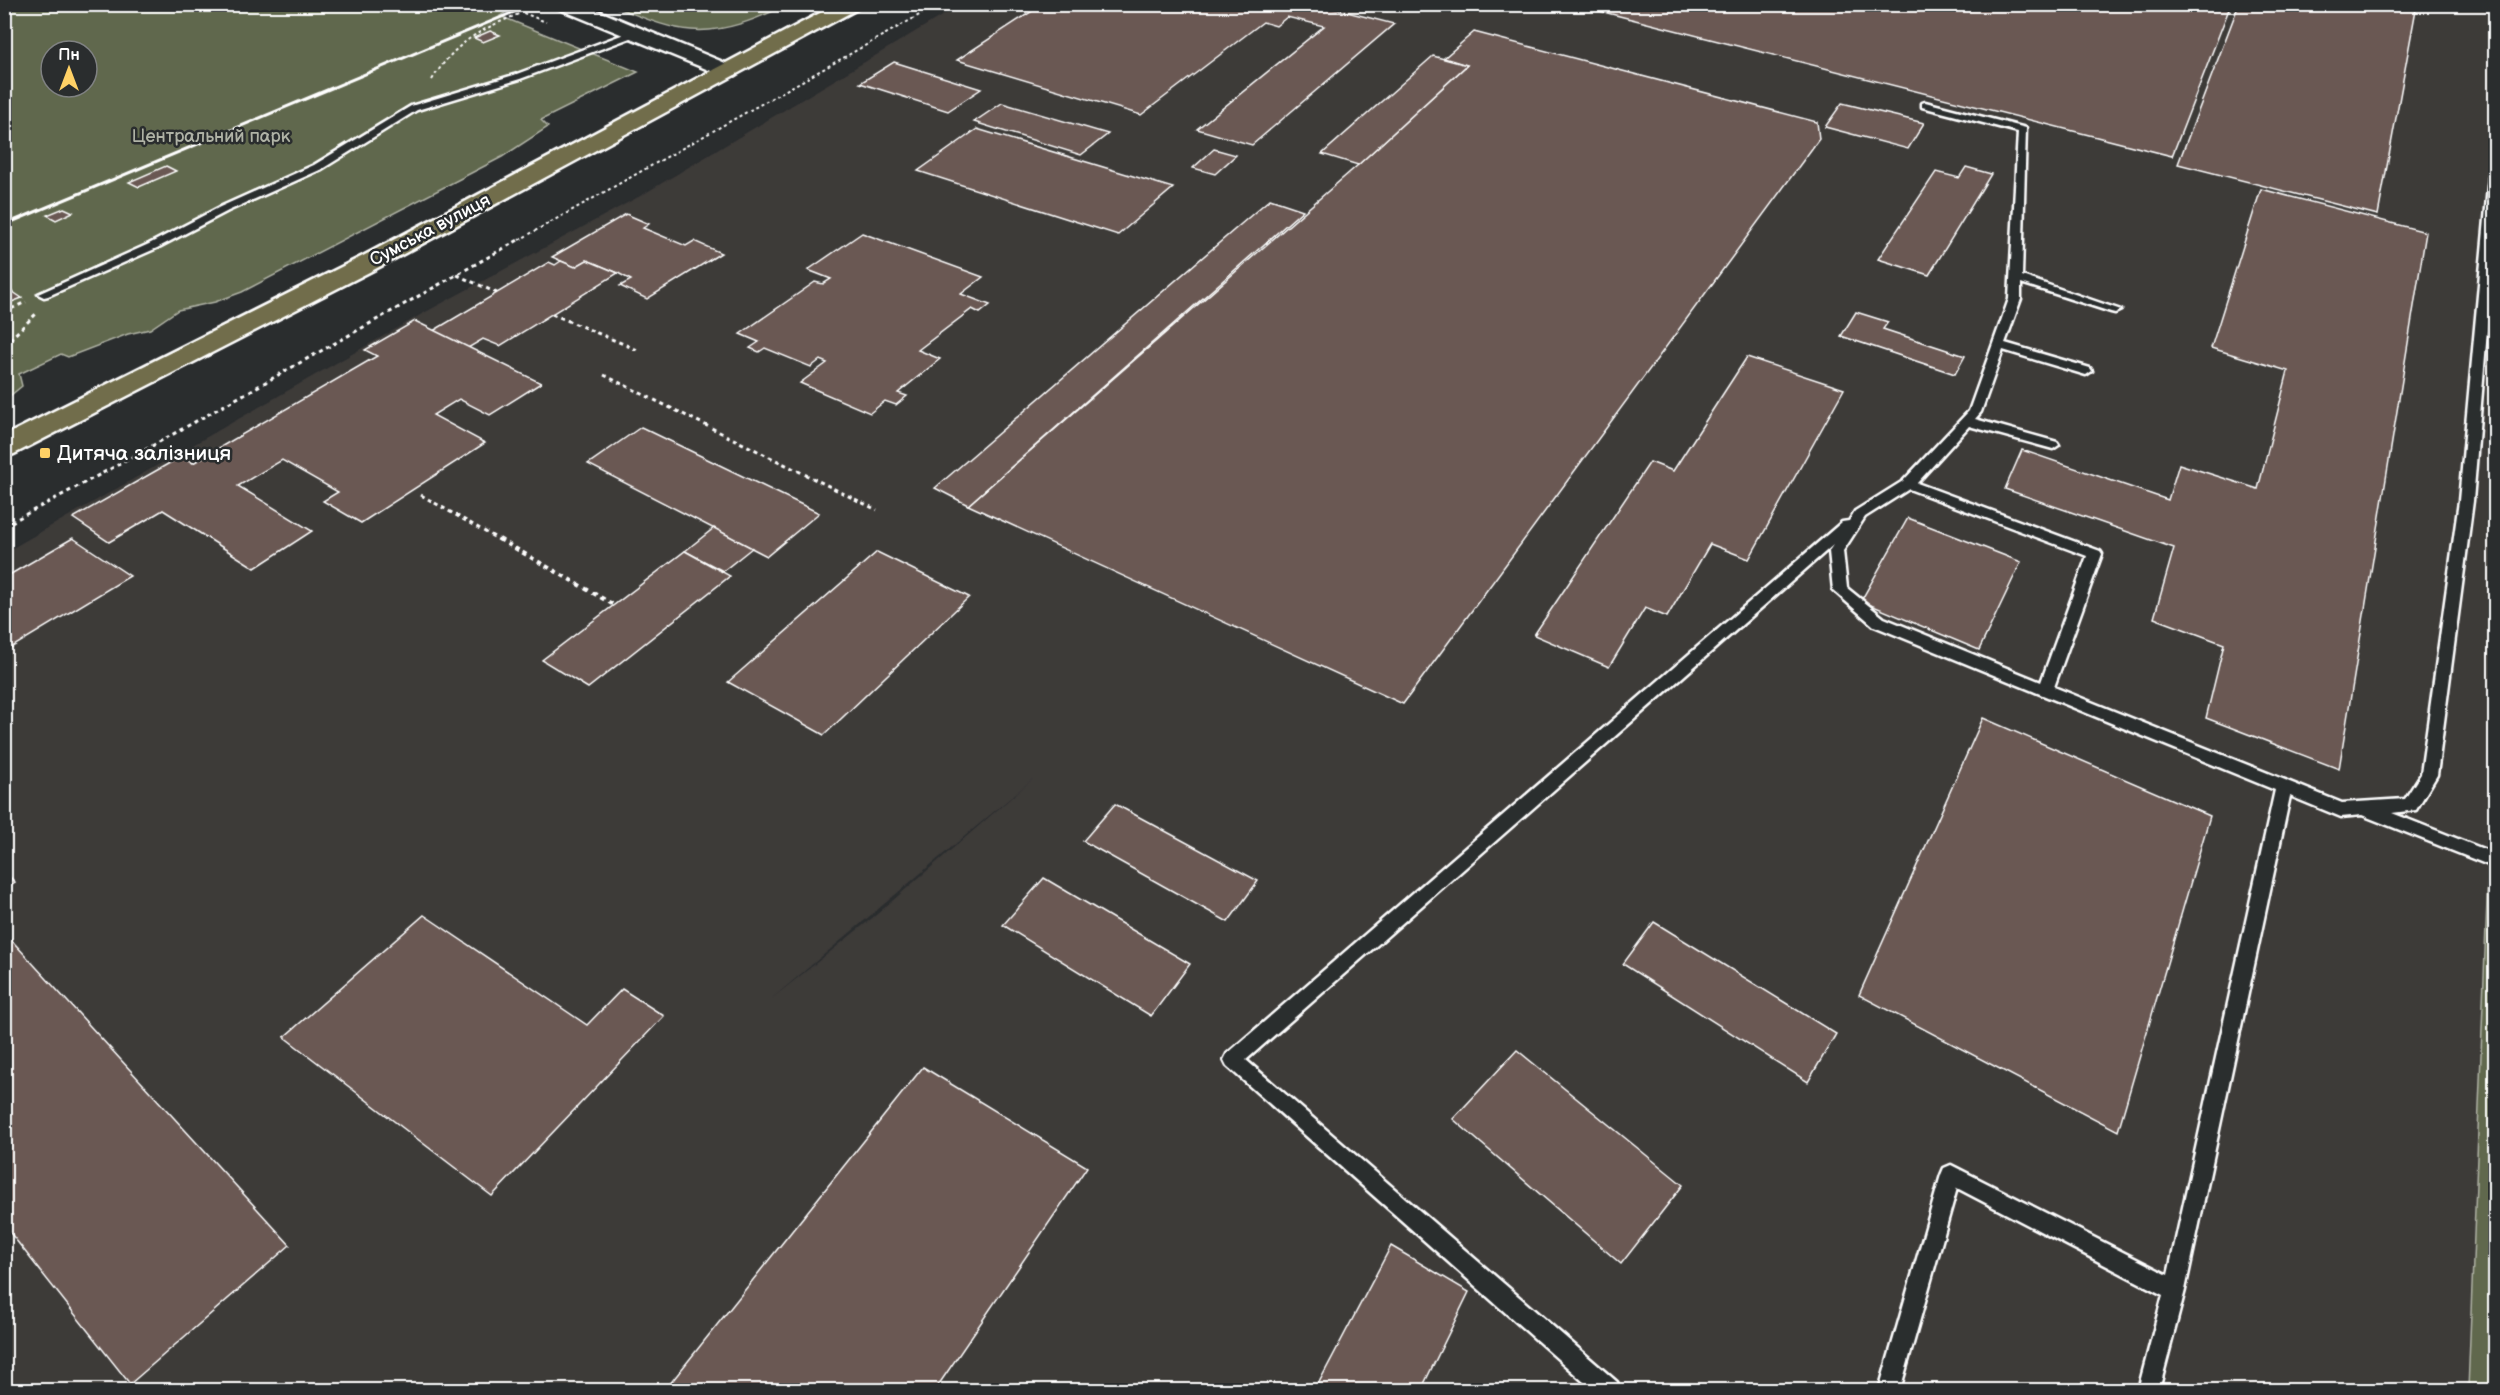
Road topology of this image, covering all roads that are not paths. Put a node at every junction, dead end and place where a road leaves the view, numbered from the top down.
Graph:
1 (564, 4) edge
2 (852, 4) edge
3 (635, 33) junction
4 (728, 71) junction
5 (1925, 105) dead end
6 (2496, 154) edge
7 (2016, 278) junction
8 (44, 294) road end
9 (2115, 310) dead end
10 (1999, 345) junction
11 (2086, 371) dead end
12 (1967, 421) junction
13 (2053, 445) dead end
14 (4, 448) edge
15 (1908, 484) junction
16 (1860, 514) junction
17 (2046, 690) junction
18 (2284, 787) junction
19 (2364, 809) junction
20 (2496, 861) edge
21 (2175, 1290) junction
22 (1609, 1390) edge
23 (1889, 1390) edge
24 (2149, 1390) edge

1 - 3 main road
2 - 4 main road, Сумська вулиця
3 - 4 main road
3 - 8 lane
4 - 14 main road, Сумська вулиця
5 - 7 lane
6 - 19 lane
7 - 9 lane
7 - 10 lane
10 - 11 lane
10 - 12 lane
12 - 13 lane
12 - 15 lane
15 - 16 lane
15 - 17 lane
16 - 17 lane
16 - 22 lane
17 - 18 lane
18 - 19 lane
18 - 21 lane
19 - 20 lane
21 - 23 lane
21 - 24 lane

